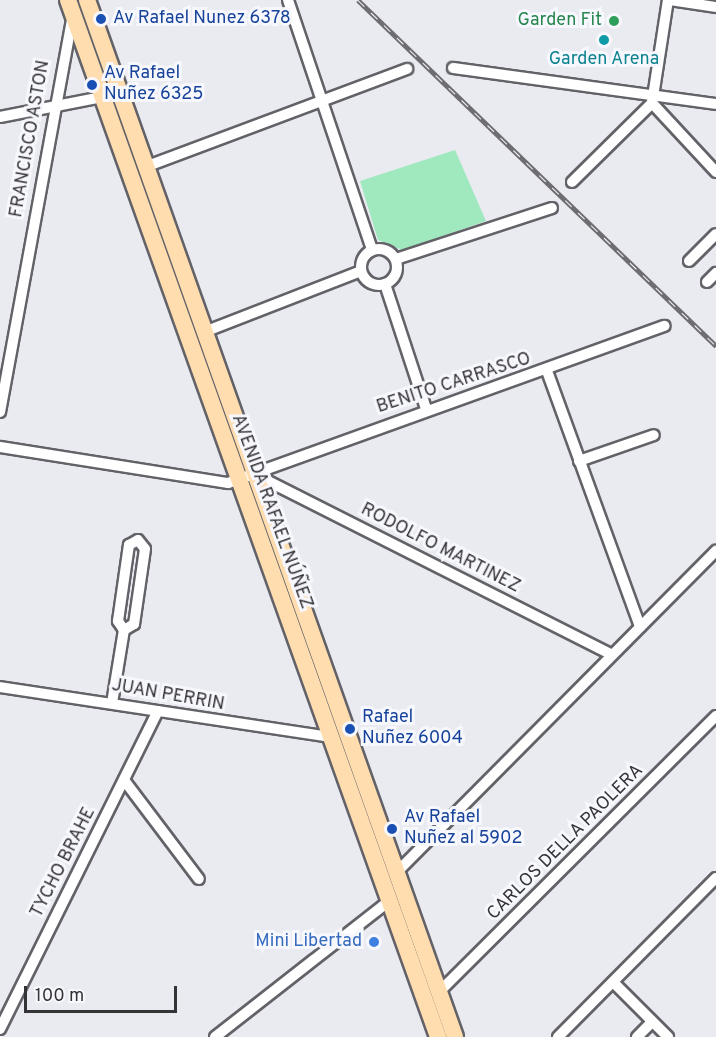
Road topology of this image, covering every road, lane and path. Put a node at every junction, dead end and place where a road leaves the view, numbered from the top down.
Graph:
1 (87, 0) edge
2 (288, 0) edge
3 (669, 0) edge
4 (70, 7) edge
5 (716, 7) edge
6 (453, 68) dead end
7 (407, 69) dead end
8 (95, 76) junction
9 (102, 97) junction
10 (653, 99) junction
11 (321, 101) junction
12 (716, 104) edge
13 (53, 110) junction
14 (0, 117) edge
15 (145, 167) junction
16 (716, 172) edge
17 (572, 182) dead end
18 (552, 208) dead end
19 (716, 234) edge
20 (372, 250) junction
21 (396, 259) junction
22 (689, 261) dead end
23 (361, 271) junction
24 (716, 273) edge
25 (707, 282) dead end
26 (385, 284) junction
27 (665, 326) dead end
28 (204, 332) junction
29 (547, 371) junction
30 (426, 409) junction
31 (0, 412) edge
32 (654, 435) dead end
33 (0, 447) edge
34 (579, 461) junction
35 (246, 476) junction
36 (716, 551) edge
37 (640, 627) junction
38 (124, 630) junction
39 (612, 655) junction
40 (0, 687) edge
41 (112, 703) junction
42 (158, 711) junction
43 (716, 716) edge
44 (331, 737) junction
45 (124, 780) junction
46 (397, 872) junction
47 (716, 878) edge
48 (199, 879) dead end
49 (388, 901) junction
50 (613, 982) junction
51 (439, 992) junction
52 (652, 1022) junction
53 (0, 1029) edge
54 (215, 1037) edge
55 (438, 1037) edge
56 (455, 1037) edge
57 (558, 1037) edge
58 (637, 1037) edge
59 (668, 1037) edge

1 - 15 main road, AVENIDA RAFAEL NÚÑEZ
2 - 11 street
3 - 5 street
3 - 10 street
4 - 8 main road, AVENIDA RAFAEL NÚÑEZ
4 - 13 street, FRANCISCO ASTON
6 - 10 street
7 - 11 street
8 - 9 main road, AVENIDA RAFAEL NÚÑEZ
8 - 15 main road
9 - 13 street
9 - 35 main road, AVENIDA RAFAEL NÚÑEZ
10 - 12 street
10 - 16 street
10 - 17 street
11 - 15 street
11 - 20 street
13 - 14 street
13 - 31 street, FRANCISCO ASTON
15 - 28 main road, AVENIDA RAFAEL NÚÑEZ
18 - 21 street
19 - 22 street
20 - 21 street
20 - 23 street
21 - 26 street
23 - 26 street
23 - 28 street
24 - 25 street
26 - 30 street
27 - 29 street, BENITO CARRASCO
28 - 35 main road, AVENIDA RAFAEL NÚÑEZ
29 - 30 street, BENITO CARRASCO
29 - 34 street
30 - 35 street, BENITO CARRASCO
32 - 34 street
33 - 35 street, BENITO CARRASCO
34 - 37 street
35 - 39 street, RODOLFO MARTINEZ
35 - 44 main road, AVENIDA RAFAEL NÚÑEZ
35 - 46 main road, AVENIDA RAFAEL NÚÑEZ
36 - 37 street
37 - 39 street
38 - 38 street
38 - 41 street
39 - 46 street
40 - 41 street, JUAN PERRIN
41 - 42 street, JUAN PERRIN
42 - 44 street, JUAN PERRIN
42 - 45 street, TYCHO BRAHE
43 - 51 street, CARLOS DELLA PAOLERA
44 - 49 main road, AVENIDA RAFAEL NÚÑEZ
45 - 48 street
45 - 53 street, TYCHO BRAHE
46 - 51 main road, AVENIDA RAFAEL NÚÑEZ
47 - 50 street
49 - 54 street
49 - 55 main road, AVENIDA RAFAEL NÚÑEZ
50 - 52 street
50 - 57 street
51 - 56 main road, AVENIDA RAFAEL NÚÑEZ
52 - 58 street
52 - 59 street

